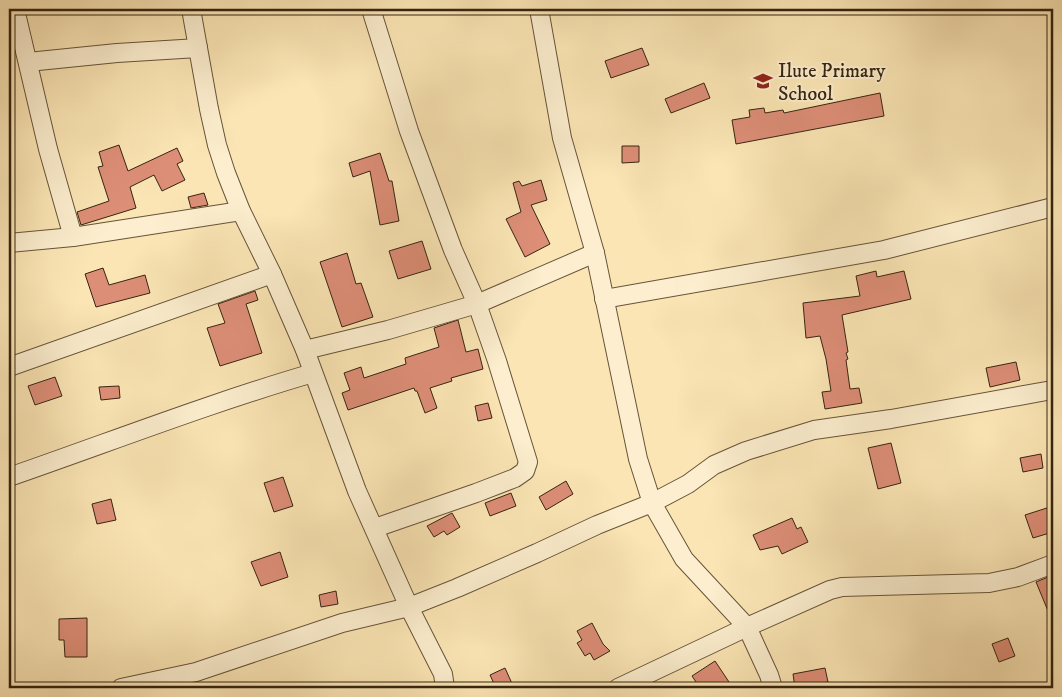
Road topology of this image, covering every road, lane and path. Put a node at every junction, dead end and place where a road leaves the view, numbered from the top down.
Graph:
1 (15, 9) edge
2 (192, 9) edge
3 (371, 9) edge
4 (539, 9) edge
5 (198, 48) junction
6 (28, 62) junction
7 (1053, 207) edge
8 (241, 211) junction
9 (73, 237) junction
10 (9, 243) edge
11 (595, 253) junction
12 (272, 274) junction
13 (604, 299) junction
14 (477, 304) junction
15 (305, 350) junction
16 (9, 367) edge
17 (313, 374) junction
18 (1053, 390) edge
19 (9, 477) edge
20 (652, 503) junction
21 (375, 528) junction
22 (1053, 564) edge
23 (408, 607) junction
24 (747, 627) junction
25 (121, 688) edge
26 (445, 688) edge
27 (618, 688) edge
28 (773, 688) edge

1 - 6 street
2 - 5 street
3 - 14 street
4 - 11 street
5 - 6 street
5 - 8 street
6 - 9 street
7 - 13 street
8 - 9 street
8 - 12 street
9 - 10 street
11 - 13 street
11 - 14 street
12 - 15 street
12 - 16 street
13 - 20 street
14 - 15 street
14 - 21 street
15 - 17 street
17 - 19 street
17 - 21 street
18 - 20 street
20 - 23 street
20 - 24 street
21 - 23 street
22 - 24 street
23 - 25 street
23 - 26 street
24 - 27 street
24 - 28 street

